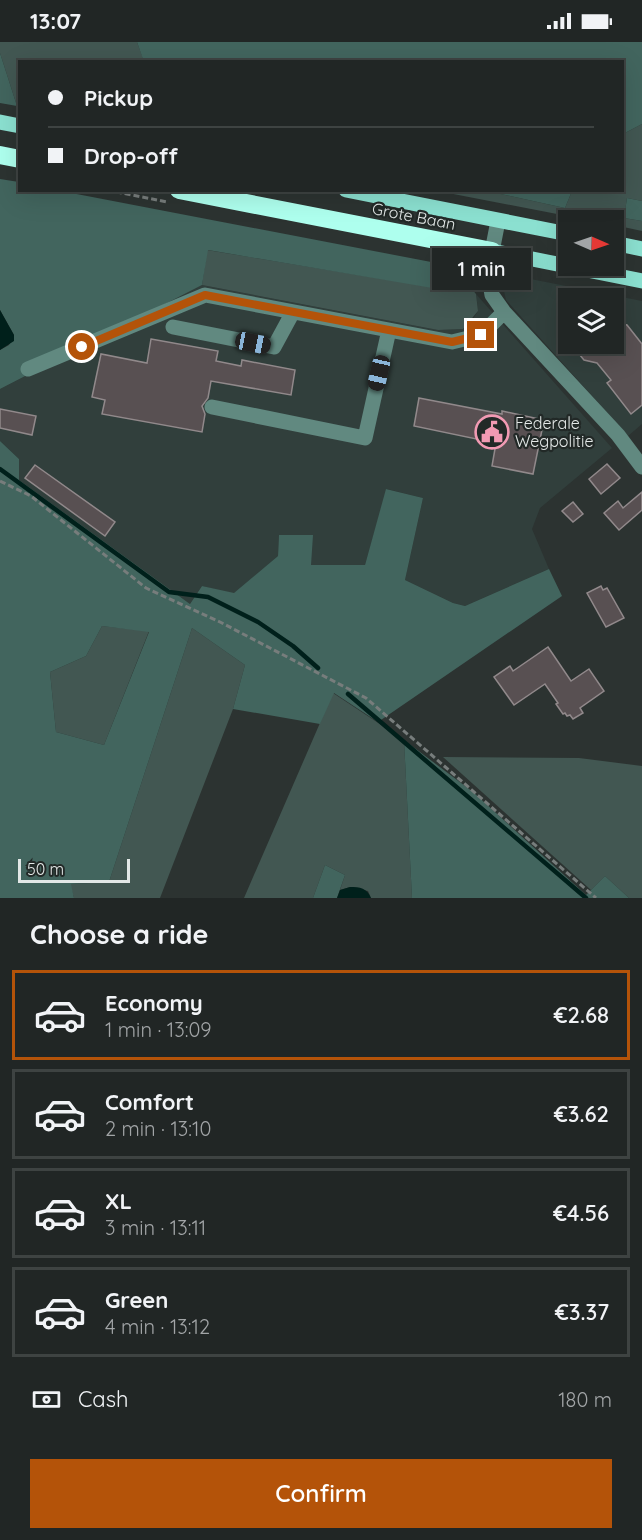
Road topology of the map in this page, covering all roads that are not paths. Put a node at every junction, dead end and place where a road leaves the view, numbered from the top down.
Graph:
1 (0, 122) edge
2 (18, 126) edge
3 (0, 155) edge
4 (18, 159) edge
5 (189, 192) edge
6 (356, 192) edge
7 (498, 220) junction
8 (558, 232) edge
9 (624, 245) edge
10 (642, 249) edge
11 (492, 251) junction
12 (642, 281) edge
13 (293, 312) junction
14 (504, 312) junction
15 (172, 327) dead end
16 (389, 330) junction
17 (28, 369) dead end
18 (212, 407) dead end
19 (642, 467) edge

1 - 2 main road
3 - 4 highway
5 - 11 highway, Grote Baan
6 - 7 main road, Grote Baan
7 - 8 main road, Grote Baan
7 - 11 street
9 - 10 main road
11 - 12 main road, Grote Baan
11 - 14 street
13 - 15 street
13 - 16 street
13 - 17 street
14 - 16 street
14 - 19 street
16 - 18 street

